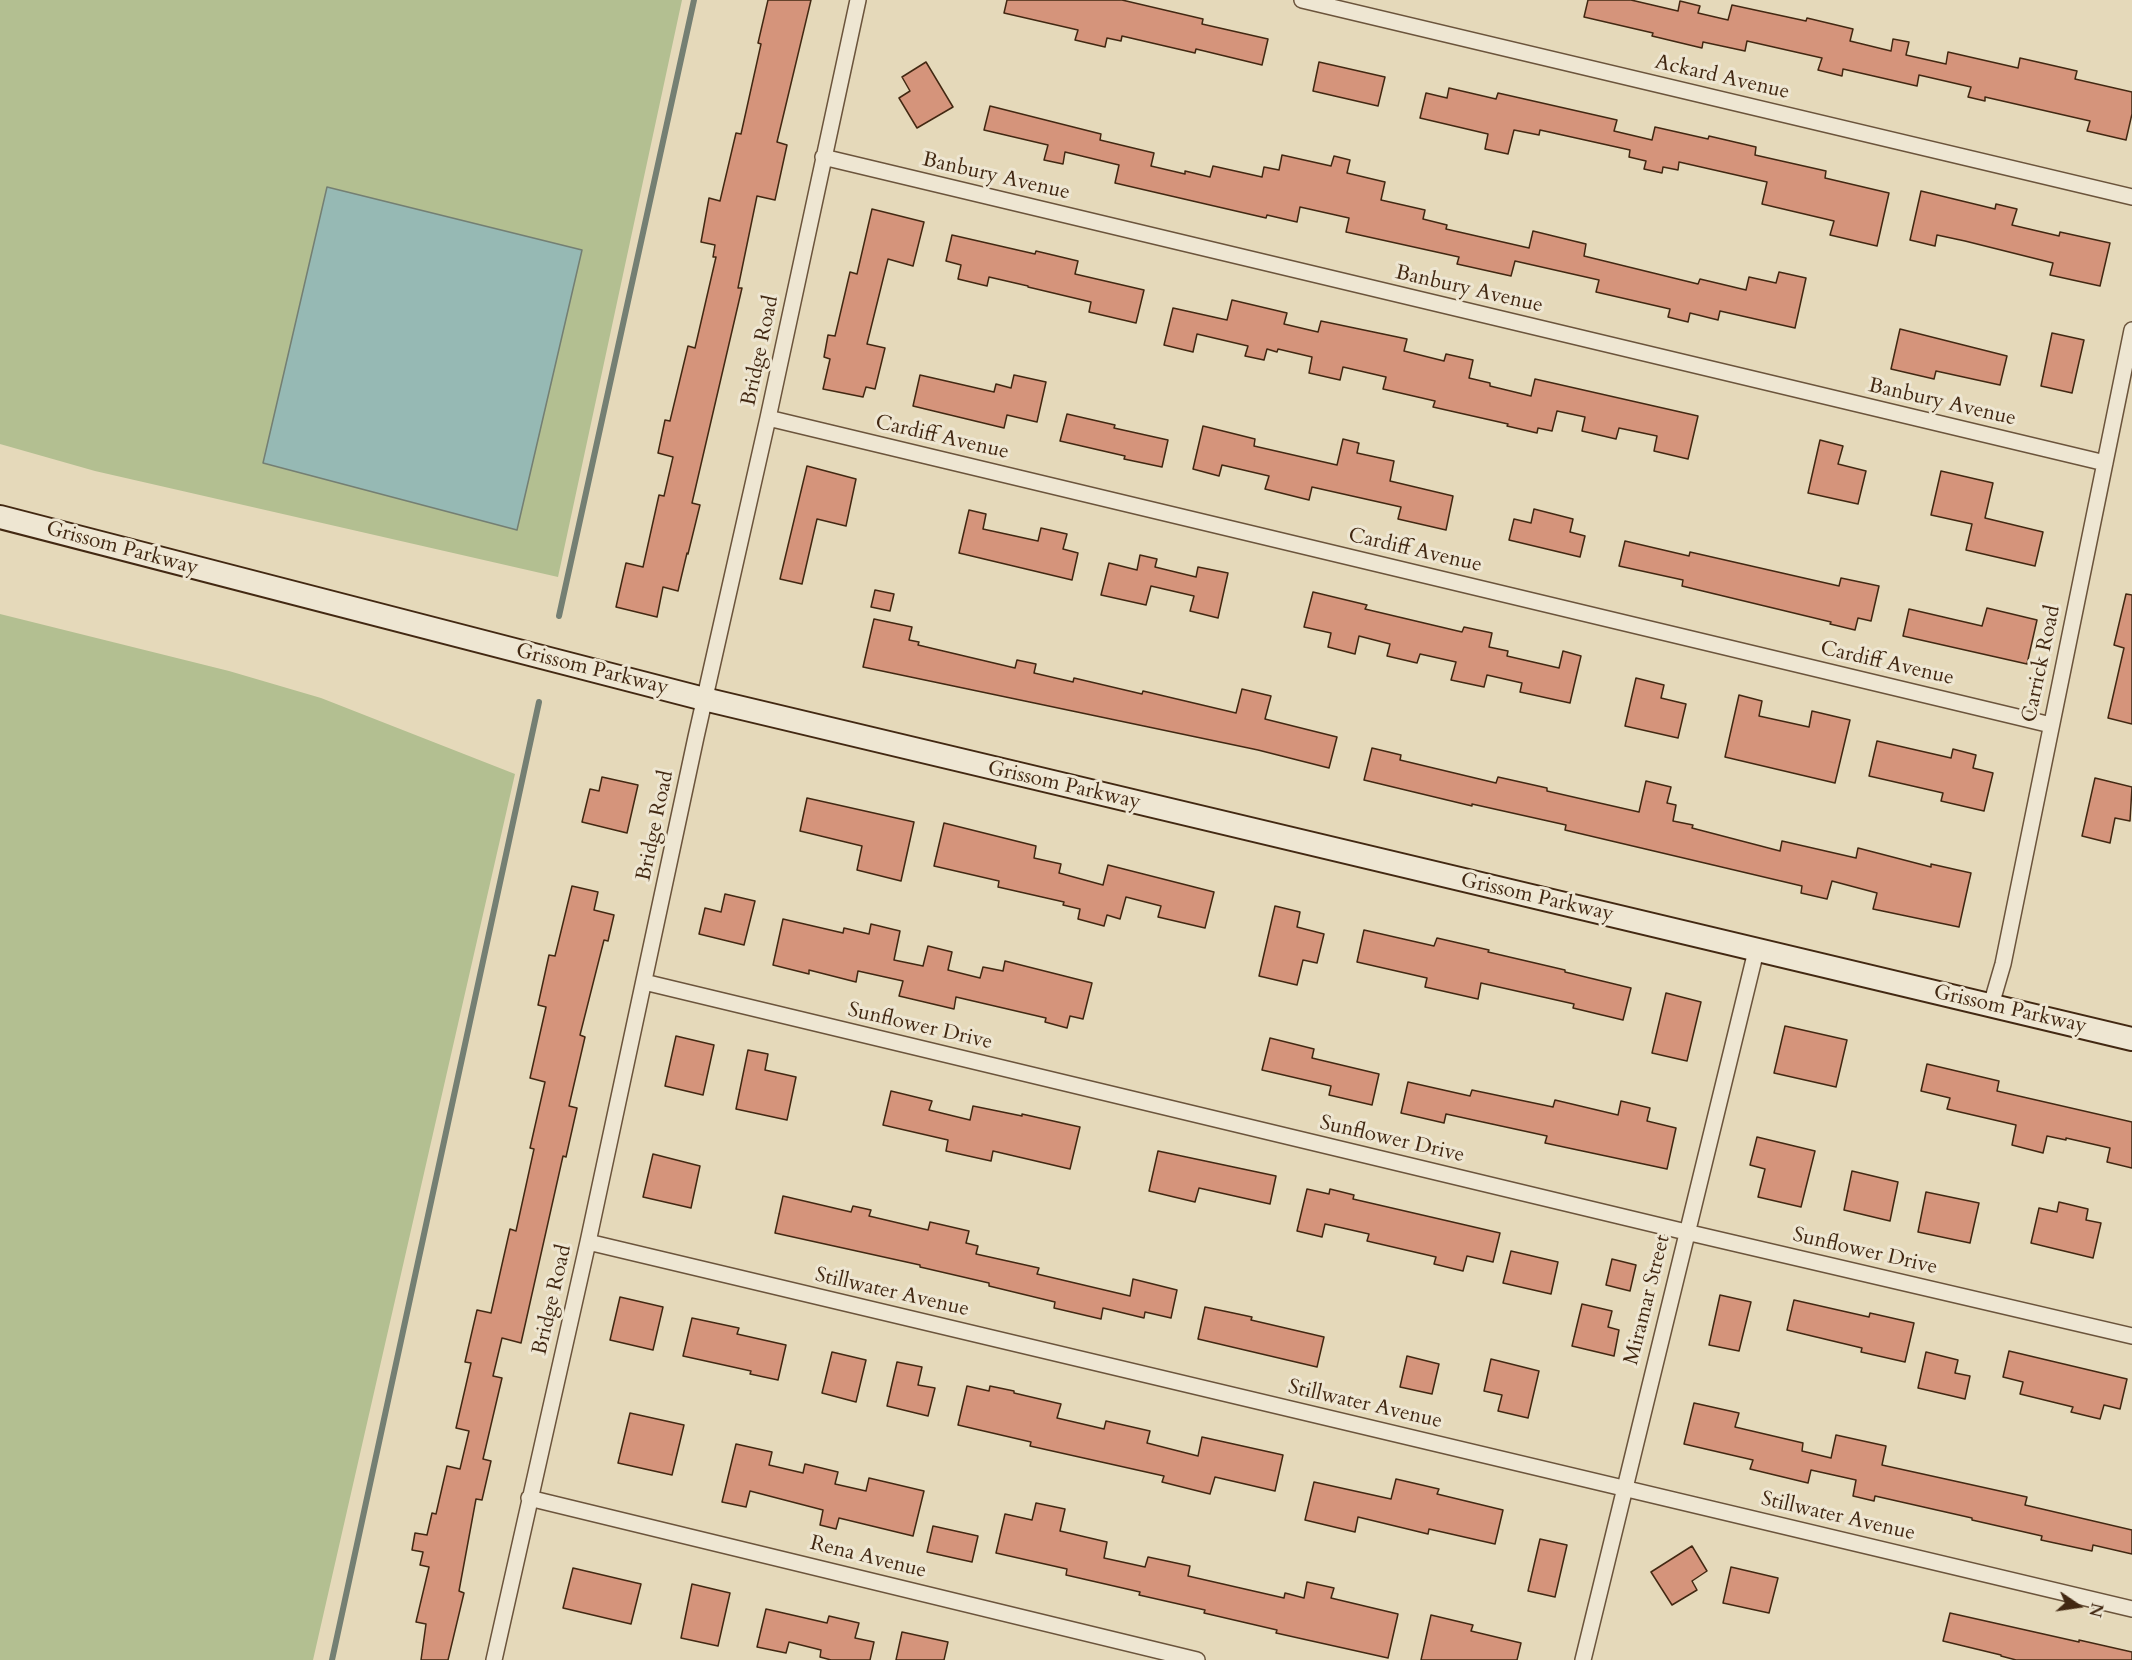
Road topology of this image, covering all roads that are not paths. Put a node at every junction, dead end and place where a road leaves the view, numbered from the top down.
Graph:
1 (858, 0) edge
2 (1302, 0) edge
3 (824, 157) junction
4 (2132, 197) edge
5 (2132, 330) edge
6 (768, 418) junction
7 (2105, 463) junction
8 (0, 517) edge
9 (704, 699) junction
10 (2051, 725) junction
11 (1756, 951) junction
12 (644, 982) junction
13 (1991, 1005) junction
14 (2132, 1039) edge
15 (1686, 1232) junction
16 (588, 1242) junction
17 (2132, 1336) edge
18 (1624, 1487) junction
19 (529, 1498) junction
20 (2132, 1609) edge
21 (494, 1660) edge
22 (1197, 1660) edge
23 (1583, 1660) edge

1 - 3 street, Bridge Road
2 - 4 street, Ackard Avenue
3 - 6 street, Bridge Road
3 - 7 street, Banbury Avenue
5 - 7 street, Carrick Road
6 - 9 street, Bridge Road
6 - 10 street, Cardiff Avenue
7 - 10 street, Carrick Road
8 - 9 main road, Grissom Parkway
9 - 11 main road, Grissom Parkway
9 - 12 street, Bridge Road
10 - 13 street, Carrick Road
11 - 13 main road, Grissom Parkway
11 - 15 street, Miramar Street
12 - 15 street, Sunflower Drive
12 - 16 street, Bridge Road
13 - 14 main road, Grissom Parkway
15 - 17 street, Sunflower Drive
15 - 18 street, Miramar Street
16 - 18 street, Stillwater Avenue
16 - 19 street, Bridge Road
18 - 20 street, Stillwater Avenue
18 - 23 street, Miramar Street
19 - 21 street, Bridge Road
19 - 22 street, Rena Avenue

